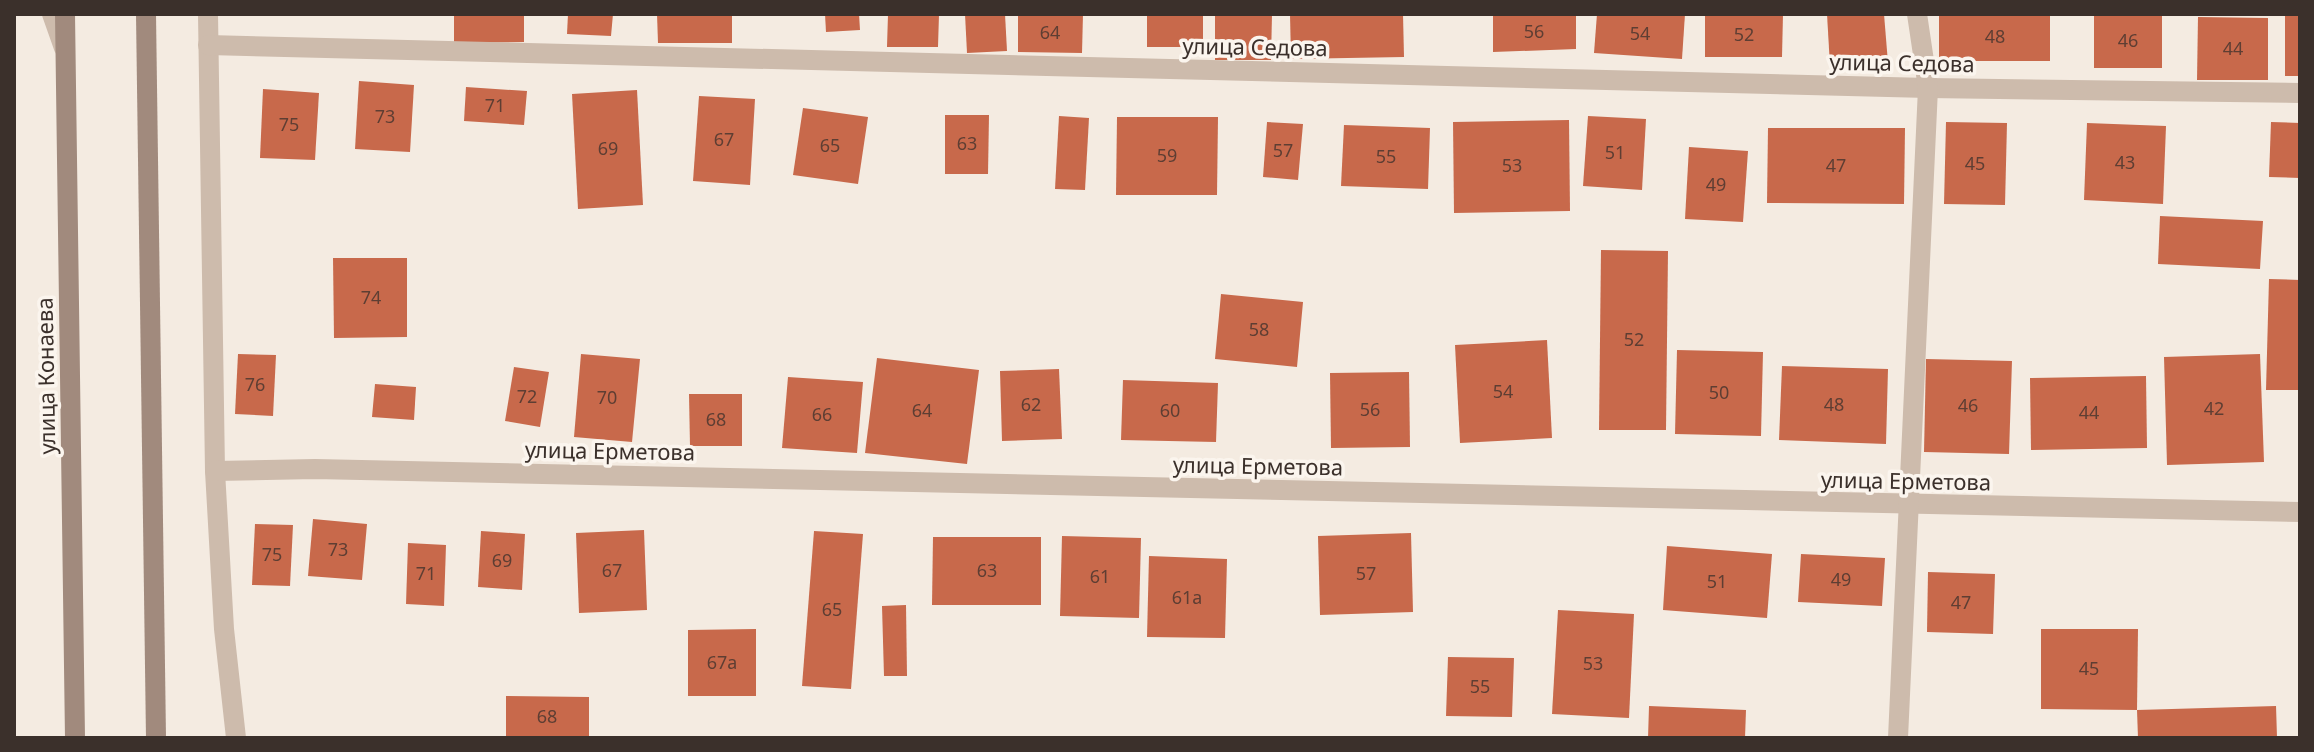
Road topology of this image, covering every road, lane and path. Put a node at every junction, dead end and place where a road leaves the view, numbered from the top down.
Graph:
1 (52, 14) edge
2 (65, 14) edge
3 (146, 14) edge
4 (208, 14) edge
5 (1917, 14) edge
6 (208, 45) junction
7 (65, 50) junction
8 (1928, 88) junction
9 (2300, 93) edge
10 (215, 471) junction
11 (1909, 505) junction
12 (2300, 512) edge
13 (75, 738) edge
14 (156, 738) edge
15 (236, 738) edge
16 (1898, 738) edge

1 - 7 street
2 - 7 main road, улица Конаева
3 - 14 main road
4 - 6 street
5 - 8 street
6 - 8 street, улица Седова
6 - 10 street
7 - 13 main road, улица Конаева
8 - 9 street, улица Седова
8 - 11 street
10 - 11 street, улица Ерметова
10 - 15 street
11 - 12 street, улица Ерметова
11 - 16 street

